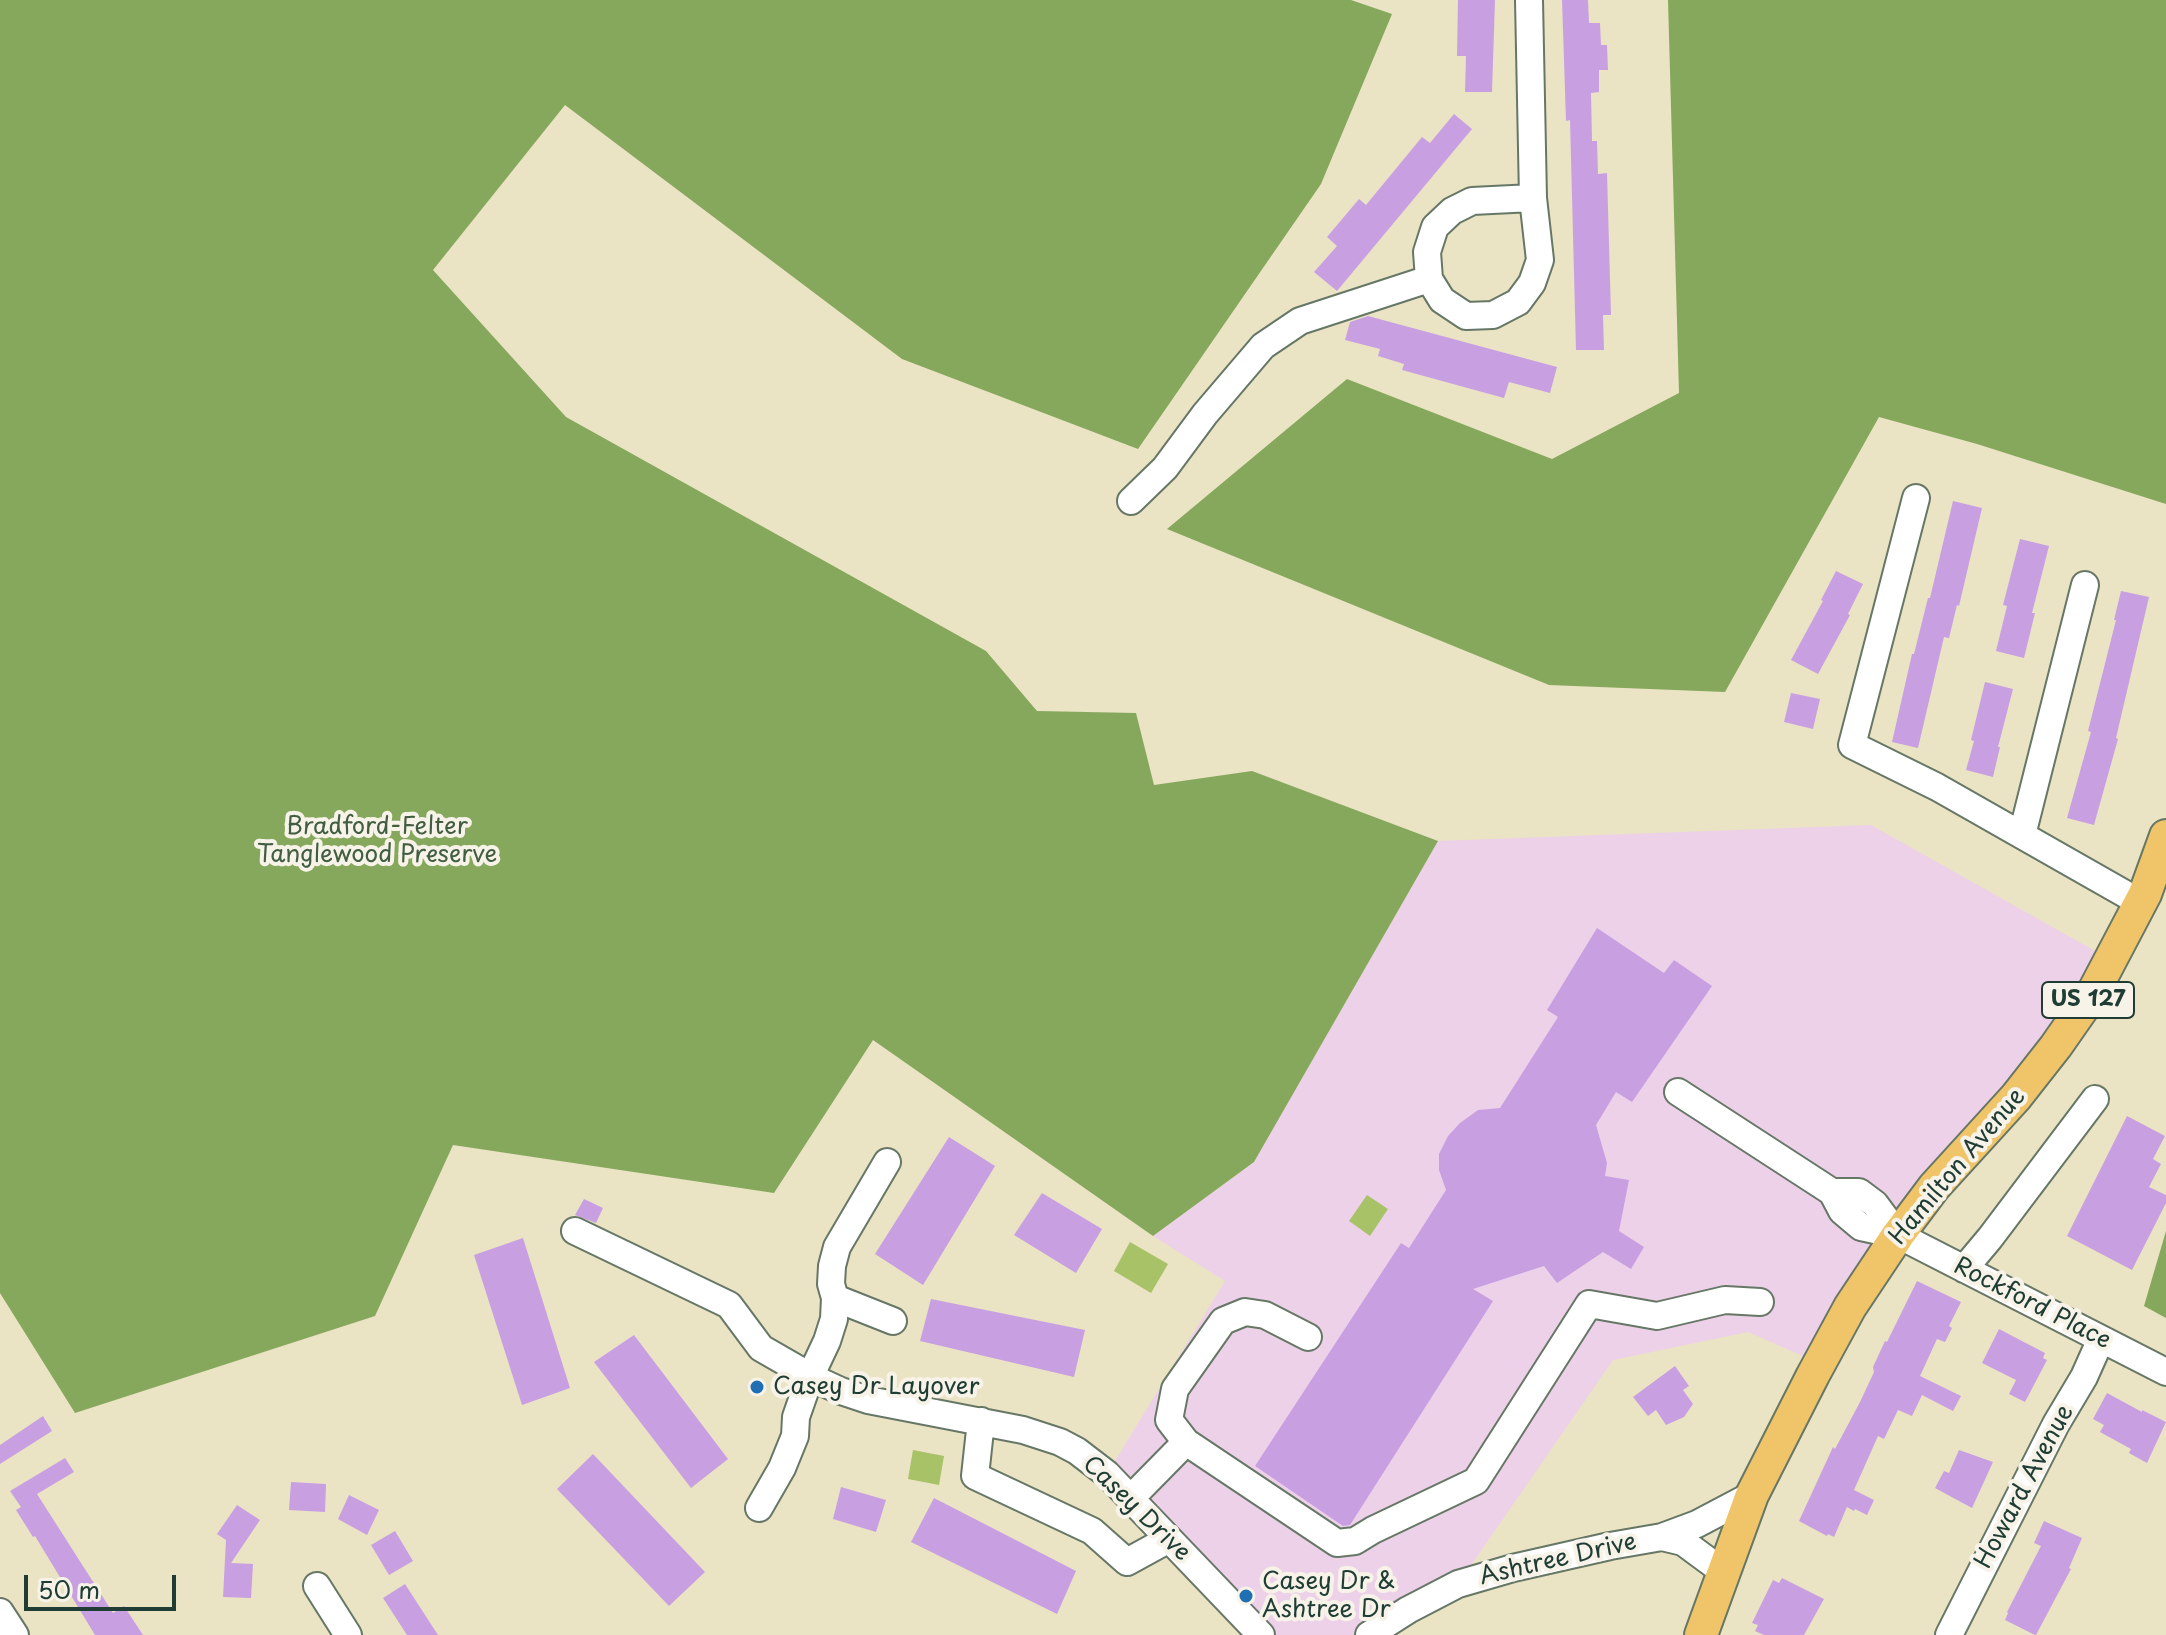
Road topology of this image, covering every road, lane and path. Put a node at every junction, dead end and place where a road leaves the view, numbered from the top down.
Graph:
1 (1529, 0) edge
2 (1533, 198) junction
3 (1429, 279) junction
4 (1916, 498) dead end
5 (1131, 501) dead end
6 (2085, 585) dead end
7 (2022, 835) junction
8 (2166, 836) edge
9 (2141, 903) junction
10 (1678, 1092) dead end
11 (2095, 1099) dead end
12 (887, 1162) dead end
13 (575, 1231) dead end
14 (1898, 1235) junction
15 (1964, 1269) junction
16 (835, 1298) junction
17 (1760, 1302) dead end
18 (893, 1321) dead end
19 (1308, 1337) dead end
20 (2101, 1339) junction
21 (2166, 1372) edge
22 (810, 1377) junction
23 (981, 1421) junction
24 (1186, 1442) junction
25 (1752, 1495) junction
26 (1130, 1499) junction
27 (759, 1508) dead end
28 (1662, 1537) junction
29 (1169, 1539) junction
30 (1725, 1573) junction
31 (317, 1586) dead end
32 (1253, 1633) edge
33 (348, 1635) edge
34 (1369, 1635) edge
35 (1701, 1635) edge
36 (1949, 1635) edge

1 - 2 street
2 - 3 street
2 - 3 street
3 - 5 street
4 - 7 street
6 - 7 street
7 - 9 street
8 - 9 main road, Hamilton Avenue / US 127
9 - 14 main road, Hamilton Avenue / US 127
10 - 14 street, Rockford Place
11 - 15 street
12 - 16 street
13 - 22 street, Casey Drive
14 - 15 street, Rockford Place
14 - 25 main road, Hamilton Avenue / US 127
15 - 20 street, Rockford Place
16 - 18 street
16 - 22 street
17 - 24 street
19 - 24 street
20 - 21 street, Rockford Place
20 - 36 street, Howard Avenue
22 - 23 street, Casey Drive
22 - 27 street
23 - 26 street, Casey Drive
23 - 29 street
24 - 26 street
25 - 28 street, Ashtree Drive
25 - 30 main road, Hamilton Avenue / US 127
26 - 29 street, Casey Drive
28 - 30 street
28 - 34 street, Ashtree Drive
29 - 32 street, Casey Drive
30 - 35 main road, Hamilton Avenue / US 127
31 - 33 street

